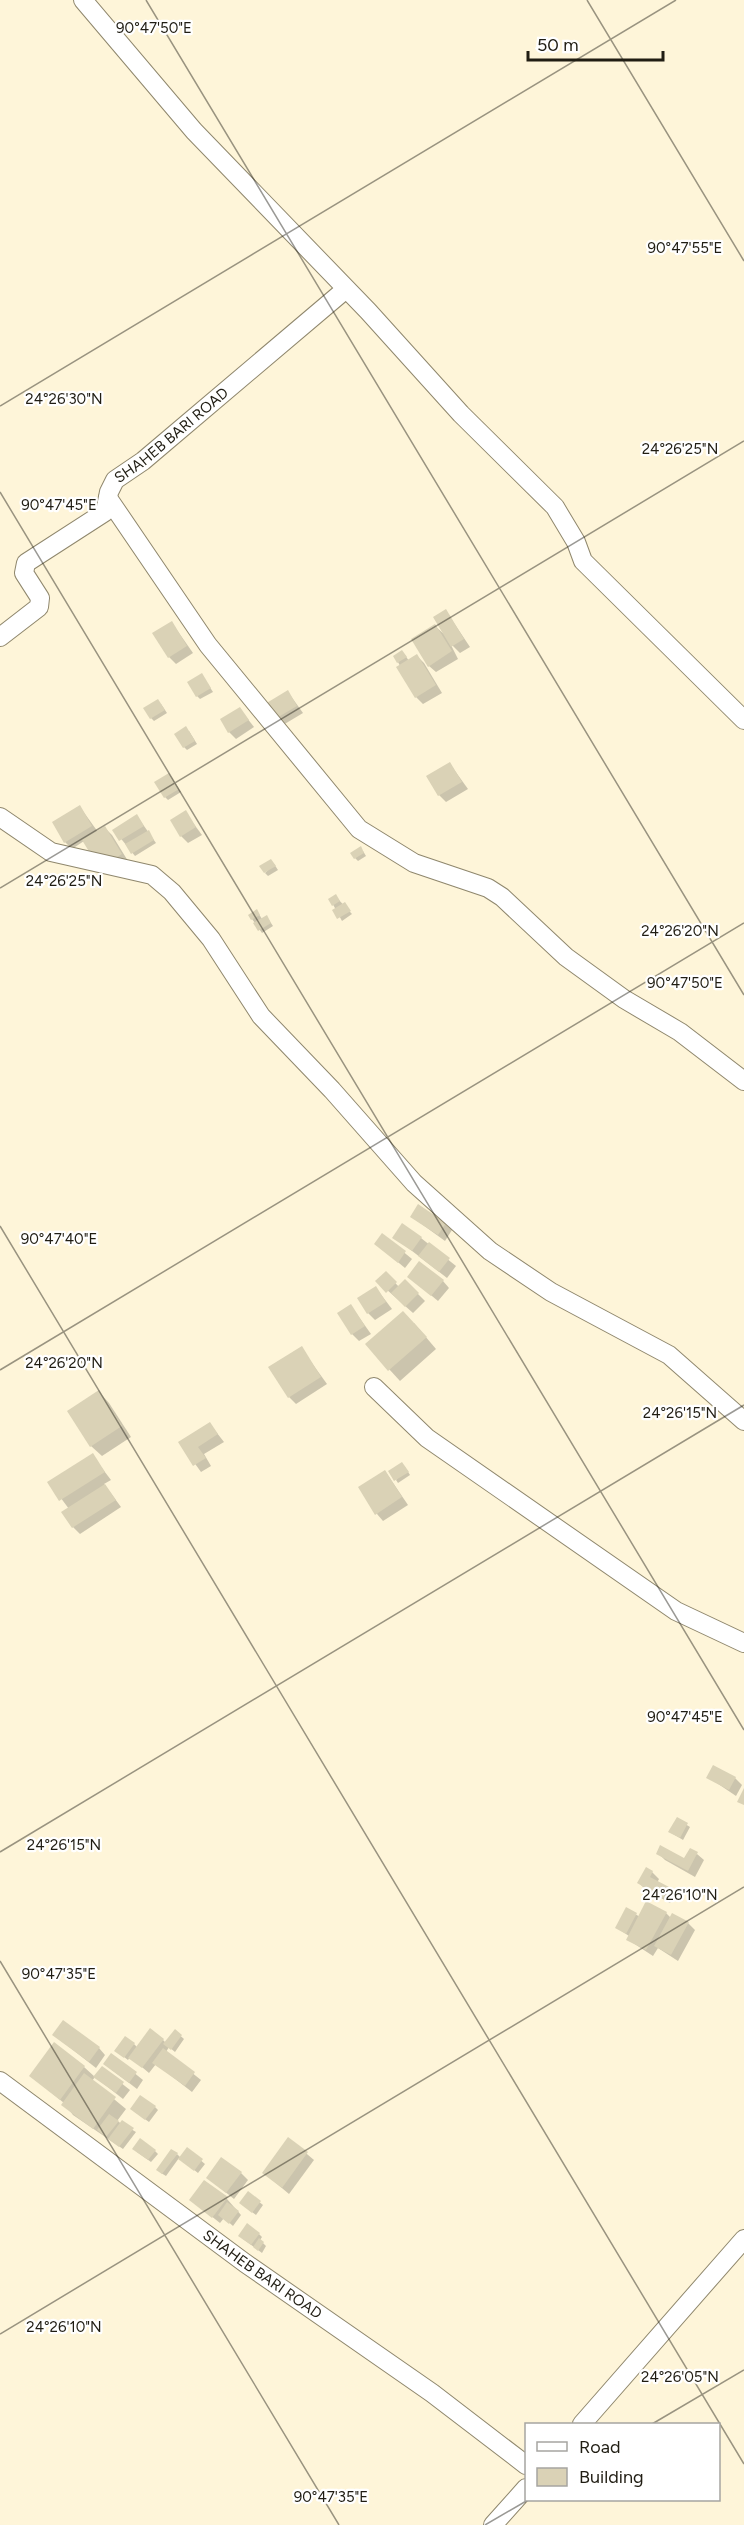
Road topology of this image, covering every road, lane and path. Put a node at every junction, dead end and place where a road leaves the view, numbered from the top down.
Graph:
1 (83, 0) edge
2 (346, 289) junction
3 (108, 498) junction
4 (0, 637) edge
5 (744, 720) edge
6 (0, 817) edge
7 (744, 1081) edge
8 (374, 1387) dead end
9 (744, 1421) edge
10 (744, 1643) edge
11 (0, 2081) edge
12 (744, 2240) edge
13 (583, 2423) edge
14 (525, 2464) edge
15 (525, 2488) edge
16 (493, 2525) edge

1 - 2 street
2 - 3 street, SHAHEB BARI ROAD
2 - 5 street
3 - 4 street, SHAHEB BARI ROAD
3 - 7 street
6 - 9 street
8 - 10 street
11 - 14 street, SHAHEB BARI ROAD
12 - 13 street
15 - 16 street

